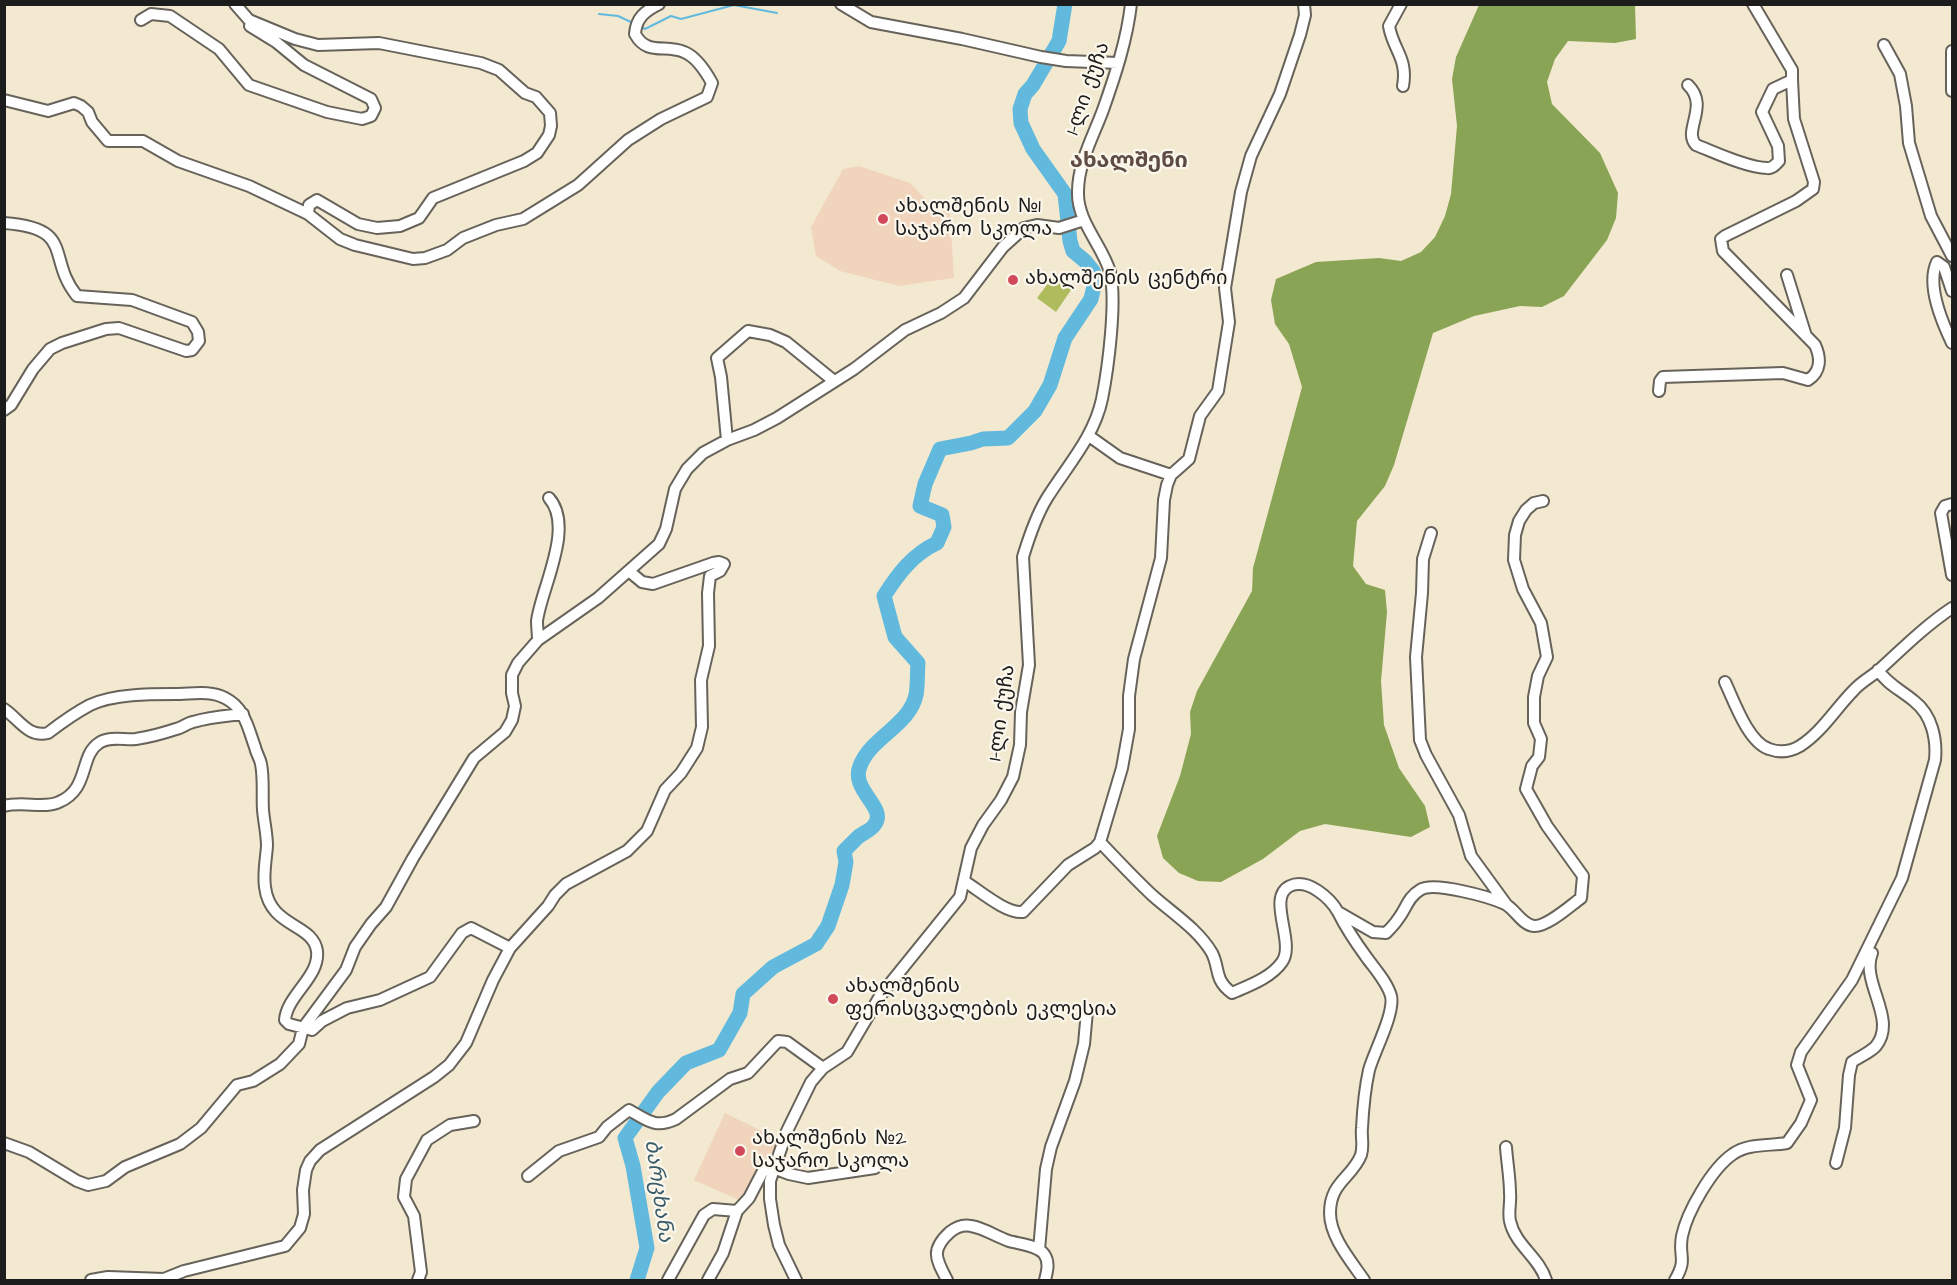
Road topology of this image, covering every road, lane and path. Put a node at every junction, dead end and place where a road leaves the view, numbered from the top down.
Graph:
1 (235, 4) edge
2 (659, 4) edge
3 (841, 4) edge
4 (1131, 4) edge
5 (1304, 4) edge
6 (1401, 4) edge
7 (1753, 4) edge
8 (141, 20) dead end
9 (249, 20) junction
10 (1884, 45) dead end
11 (1953, 51) edge
12 (1118, 63) junction
13 (1792, 80) junction
14 (1688, 85) dead end
15 (1403, 86) dead end
16 (1953, 91) edge
17 (4, 100) edge
18 (308, 214) junction
19 (1082, 221) junction
20 (4, 223) edge
21 (1953, 256) edge
22 (1787, 275) dead end
23 (1952, 284) edge
24 (1807, 339) junction
25 (1953, 343) edge
26 (834, 381) junction
27 (1659, 391) dead end
28 (4, 410) edge
29 (1089, 436) junction
30 (727, 440) junction
31 (1171, 475) junction
32 (549, 498) dead end
33 (1542, 501) dead end
34 (1953, 504) edge
35 (1431, 533) dead end
36 (630, 572) junction
37 (1953, 575) edge
38 (1953, 608) edge
39 (538, 640) junction
40 (1878, 670) junction
41 (1725, 681) dead end
42 (4, 709) edge
43 (243, 714) junction
44 (4, 806) edge
45 (1100, 842) junction
46 (964, 881) junction
47 (1506, 904) junction
48 (1337, 912) junction
49 (1874, 933) junction
50 (510, 948) junction
51 (1088, 1011) dead end
52 (303, 1028) junction
53 (823, 1068) junction
54 (474, 1121) dead end
55 (4, 1143) edge
56 (1506, 1147) dead end
57 (1836, 1163) dead end
58 (775, 1165) junction
59 (876, 1168) dead end
60 (528, 1176) dead end
61 (737, 1211) junction
62 (1039, 1250) junction
63 (91, 1281) edge
64 (418, 1281) edge
65 (668, 1281) edge
66 (708, 1281) edge
67 (796, 1281) edge
68 (947, 1281) edge
69 (1045, 1281) edge
70 (1365, 1281) edge
71 (1546, 1281) edge
72 (1675, 1281) edge

1 - 9 street
2 - 18 street
3 - 12 street
4 - 12 street, 1-ლი ქუჩა
5 - 31 street
6 - 15 street
7 - 13 street
8 - 9 street
9 - 18 street
10 - 21 street
11 - 16 street
12 - 19 street, 1-ლი ქუჩა
13 - 14 street
13 - 24 street
17 - 18 street
19 - 26 street
19 - 29 street, 1-ლი ქუჩა
20 - 28 street
22 - 24 street
23 - 25 street
24 - 27 street
26 - 30 street
26 - 30 street
29 - 31 street
29 - 46 street, 1-ლი ქუჩა
30 - 36 street
31 - 45 street
32 - 39 street
33 - 47 street
34 - 37 street
35 - 47 street
36 - 39 street
36 - 50 street
38 - 40 street
39 - 52 street
40 - 41 street
40 - 49 street
42 - 43 street
43 - 44 street
43 - 52 street
45 - 46 street
45 - 48 street
46 - 53 street, 1-ლი ქუჩა
47 - 48 street
48 - 70 street
49 - 57 street
49 - 72 street
50 - 52 street
50 - 63 street
51 - 62 street
52 - 55 street
53 - 58 street, 1-ლი ქუჩა
53 - 60 street
54 - 64 street
56 - 71 street
58 - 59 street
58 - 61 street
58 - 67 street
61 - 65 street
61 - 66 street
62 - 68 street
62 - 69 street

